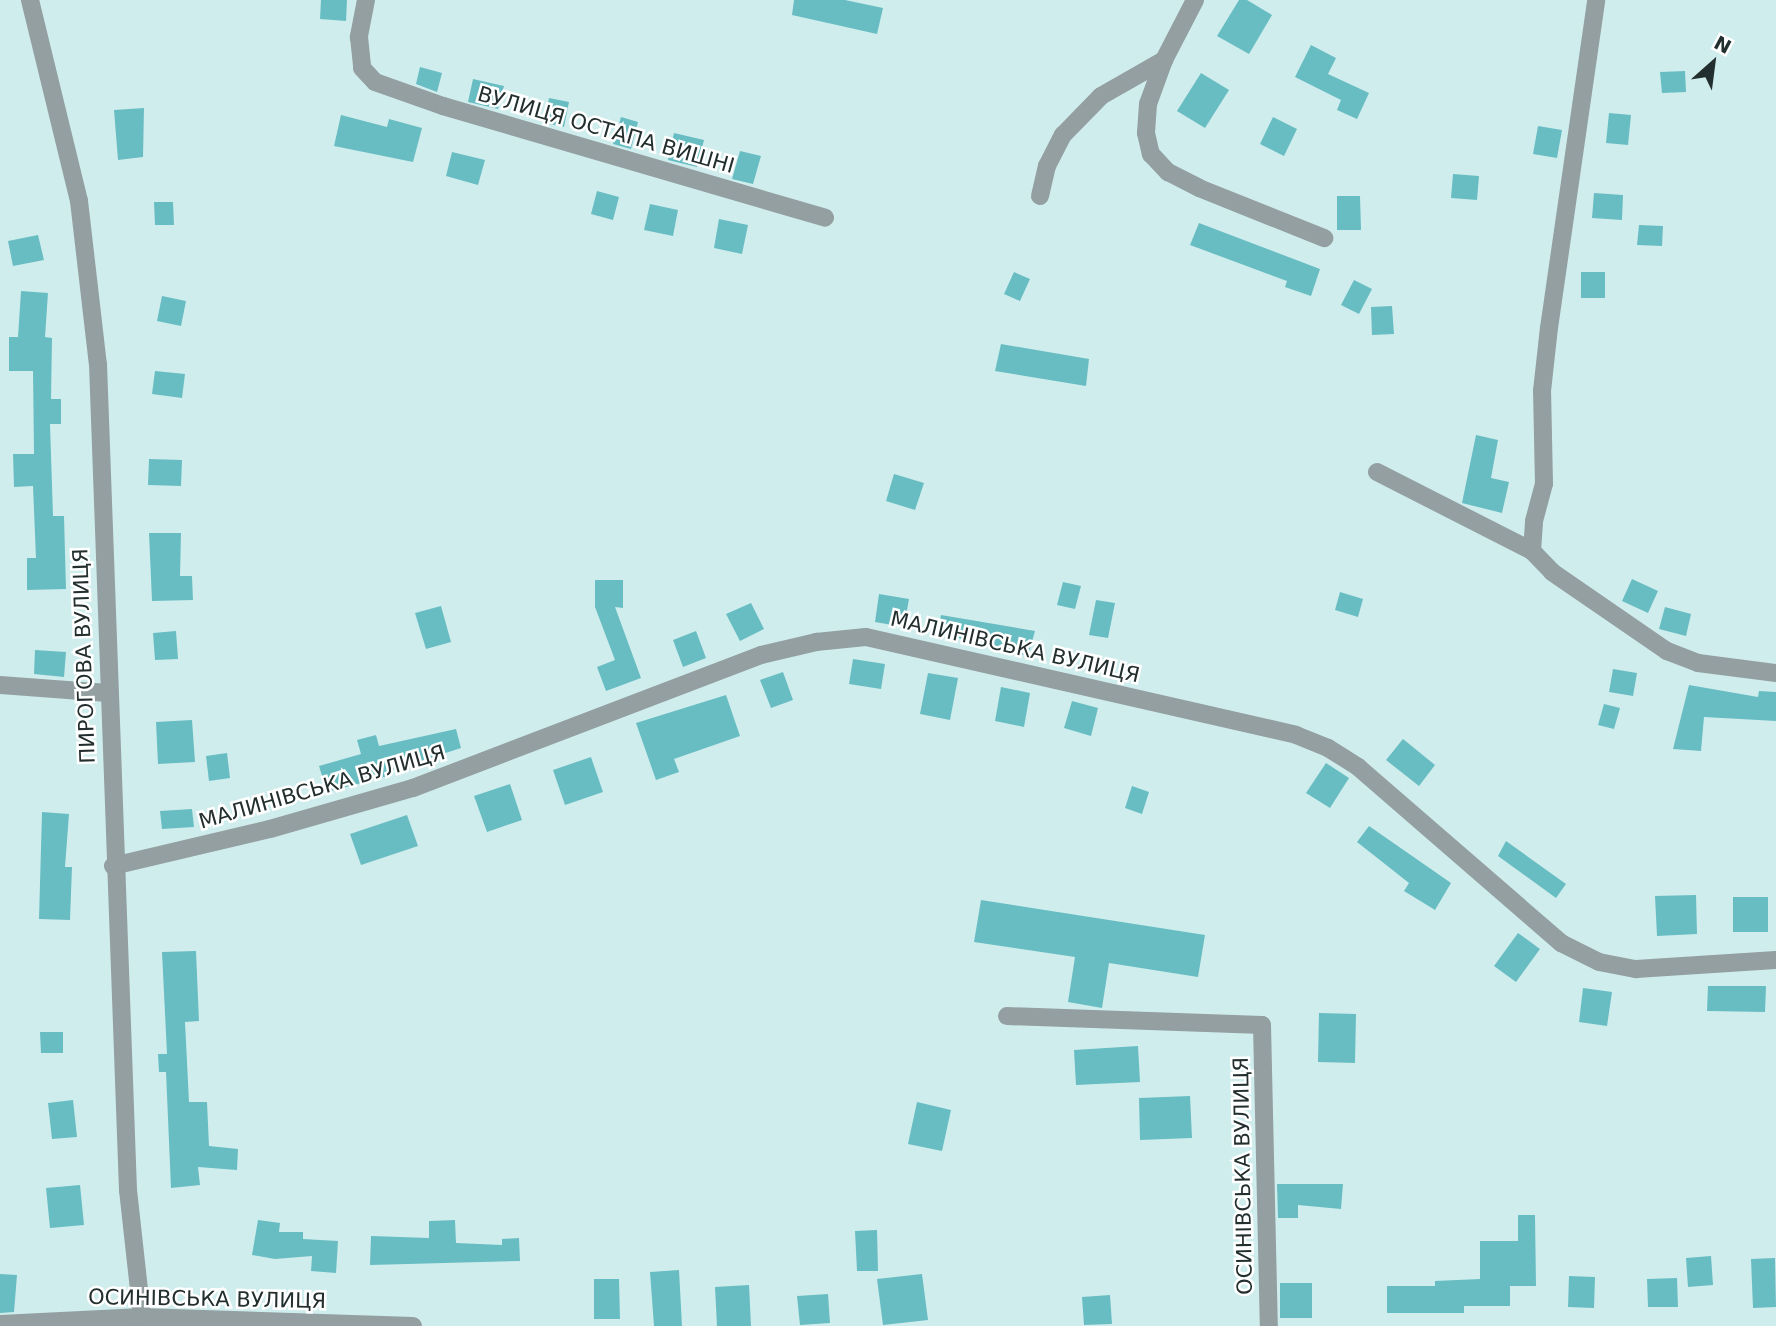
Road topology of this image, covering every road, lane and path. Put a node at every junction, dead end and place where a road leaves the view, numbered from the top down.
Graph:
1 (30, 0) edge
2 (366, 0) edge
3 (1195, 0) edge
4 (1596, 0) edge
5 (1164, 60) junction
6 (1040, 196) dead end
7 (825, 218) dead end
8 (1324, 238) dead end
9 (1377, 472) dead end
10 (1532, 551) junction
11 (1776, 673) edge
12 (0, 685) edge
13 (108, 693) junction
14 (113, 866) junction
15 (1776, 960) edge
16 (1007, 1016) dead end
17 (142, 1317) junction
18 (0, 1324) edge
19 (413, 1326) edge
20 (1269, 1326) edge

1 - 13 street, ПИРОГОВА ВУЛИЦЯ
2 - 7 street, ВУЛИЦЯ ОСТАПА ВИШНІ
3 - 5 street
4 - 10 street
5 - 6 street
5 - 8 street
9 - 10 street
10 - 11 street
12 - 13 street
13 - 14 street, ПИРОГОВА ВУЛИЦЯ
14 - 15 street, МАЛИНІВСЬКА ВУЛИЦЯ
14 - 17 street, ПИРОГОВА ВУЛИЦЯ
16 - 20 street, ОСИНІВСЬКА ВУЛИЦЯ
17 - 18 street, ОСИНІВСЬКА ВУЛИЦЯ
17 - 19 street, ОСИНІВСЬКА ВУЛИЦЯ

